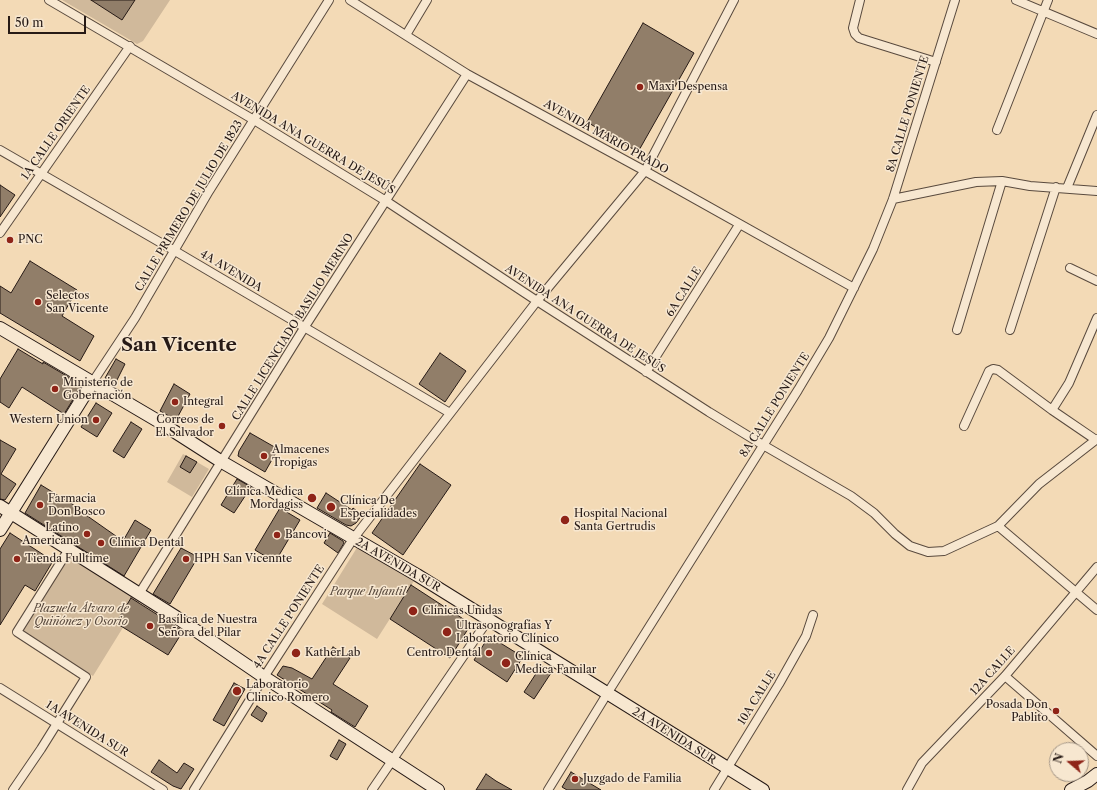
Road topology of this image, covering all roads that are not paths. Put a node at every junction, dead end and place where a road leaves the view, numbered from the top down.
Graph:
1 (49, 0) edge
2 (329, 0) edge
3 (350, 0) edge
4 (427, 0) edge
5 (734, 0) edge
6 (860, 0) edge
7 (955, 0) edge
8 (1016, 0) edge
9 (1048, 0) edge
10 (1044, 11) junction
11 (406, 34) junction
12 (1097, 34) edge
13 (130, 46) junction
14 (936, 62) junction
15 (467, 74) junction
16 (1097, 116) edge
17 (254, 120) junction
18 (997, 130) dead end
19 (0, 150) edge
20 (645, 171) junction
21 (42, 174) junction
22 (1002, 181) junction
23 (1056, 187) junction
24 (1067, 188) junction
25 (1097, 191) edge
26 (893, 200) junction
27 (386, 201) junction
28 (739, 225) junction
29 (0, 233) edge
30 (175, 251) junction
31 (1070, 268) dead end
32 (1097, 281) edge
33 (854, 288) junction
34 (537, 301) junction
35 (1097, 318) edge
36 (0, 328) edge
37 (304, 328) junction
38 (957, 330) dead end
39 (1010, 330) dead end
40 (646, 372) junction
41 (92, 383) junction
42 (1052, 410) junction
43 (450, 413) junction
44 (964, 426) dead end
45 (1097, 439) edge
46 (763, 445) junction
47 (222, 462) junction
48 (0, 506) edge
49 (11, 513) junction
50 (998, 526) junction
51 (0, 530) edge
52 (353, 539) junction
53 (69, 549) junction
54 (1097, 567) edge
55 (1076, 591) junction
56 (139, 594) junction
57 (1097, 610) edge
58 (813, 615) dead end
59 (488, 620) junction
60 (1005, 676) junction
61 (264, 677) junction
62 (0, 688) edge
63 (607, 694) junction
64 (56, 723) junction
65 (1097, 756) edge
66 (392, 760) junction
67 (726, 768) junction
68 (1097, 774) edge
69 (13, 790) edge
70 (163, 790) edge
71 (194, 790) edge
72 (372, 790) edge
73 (438, 790) edge
74 (548, 790) edge
75 (714, 790) edge
76 (763, 790) edge
77 (907, 790) edge
78 (1071, 790) edge

1 - 13 street, AVENIDA ANA GUERRA DE JESÚS
2 - 17 street, CALLE PRIMERO DE JULIO DE 1823
3 - 11 street, AVENIDA MARIO PRADO
4 - 11 street
5 - 20 street, 4A CALLE PONIENTE
6 - 14 street
7 - 14 street, 8A CALLE PONIENTE
8 - 10 street
9 - 10 street
10 - 12 street
10 - 18 street
11 - 15 street, AVENIDA MARIO PRADO
13 - 17 street, AVENIDA ANA GUERRA DE JESÚS
13 - 21 street, 1A CALLE ORIENTE
14 - 26 street, 8A CALLE PONIENTE
15 - 20 street, AVENIDA MARIO PRADO
15 - 27 street, CALLE LICENCIADO BASILIO MERINO
16 - 24 street
17 - 27 street, AVENIDA ANA GUERRA DE JESÚS
17 - 30 street, CALLE PRIMERO DE JULIO DE 1823
19 - 21 street, 4A AVENIDA
20 - 28 street, AVENIDA MARIO PRADO
20 - 34 street, 4A CALLE PONIENTE
21 - 29 street, 1A CALLE ORIENTE
21 - 30 street, 4A AVENIDA
22 - 23 street
22 - 26 street
22 - 38 street
23 - 24 street
23 - 39 street
24 - 25 street
26 - 33 street, 8A CALLE PONIENTE
27 - 34 street, AVENIDA ANA GUERRA DE JESÚS
27 - 37 street, CALLE LICENCIADO BASILIO MERINO
28 - 33 street, AVENIDA MARIO PRADO
28 - 40 street, 6A CALLE
30 - 37 street, 4A AVENIDA
30 - 41 street, CALLE PRIMERO DE JULIO DE 1823
31 - 32 street
33 - 46 street, 8A CALLE PONIENTE
34 - 40 street, AVENIDA ANA GUERRA DE JESÚS
34 - 43 street, 4A CALLE PONIENTE
35 - 42 street
36 - 41 main road, 2A AVENIDA SUR
37 - 43 street, 4A AVENIDA
37 - 47 street, CALLE LICENCIADO BASILIO MERINO
40 - 46 street, AVENIDA ANA GUERRA DE JESÚS
41 - 47 main road, 2A AVENIDA SUR
41 - 49 main road
42 - 44 street
42 - 45 street
43 - 52 street, 4A CALLE PONIENTE
45 - 50 street, AVENIDA ANA GUERRA DE JESÚS
46 - 50 street, AVENIDA ANA GUERRA DE JESÚS
46 - 63 street, 8A CALLE PONIENTE
47 - 52 main road, 2A AVENIDA SUR
47 - 56 street, CALLE LICENCIADO BASILIO MERINO
48 - 49 main road
49 - 51 main road
49 - 53 main road
50 - 55 street
52 - 59 main road, 2A AVENIDA SUR
52 - 61 street, 4A CALLE PONIENTE
53 - 56 main road
53 - 64 street
54 - 55 street, 12A CALLE
55 - 57 street
55 - 60 street, 12A CALLE
56 - 61 main road
58 - 67 street, 10A CALLE
59 - 63 main road, 2A AVENIDA SUR
59 - 66 street
60 - 65 street
60 - 77 street, 12A CALLE
61 - 66 main road
61 - 71 street, 4A CALLE PONIENTE
62 - 64 street, 1A AVENIDA SUR
63 - 67 main road, 2A AVENIDA SUR
63 - 74 street, 8A CALLE PONIENTE
64 - 69 street
64 - 70 street, 1A AVENIDA SUR
66 - 72 street
66 - 73 main road
67 - 75 street, 10A CALLE
67 - 76 main road, 2A AVENIDA SUR
68 - 78 main road

